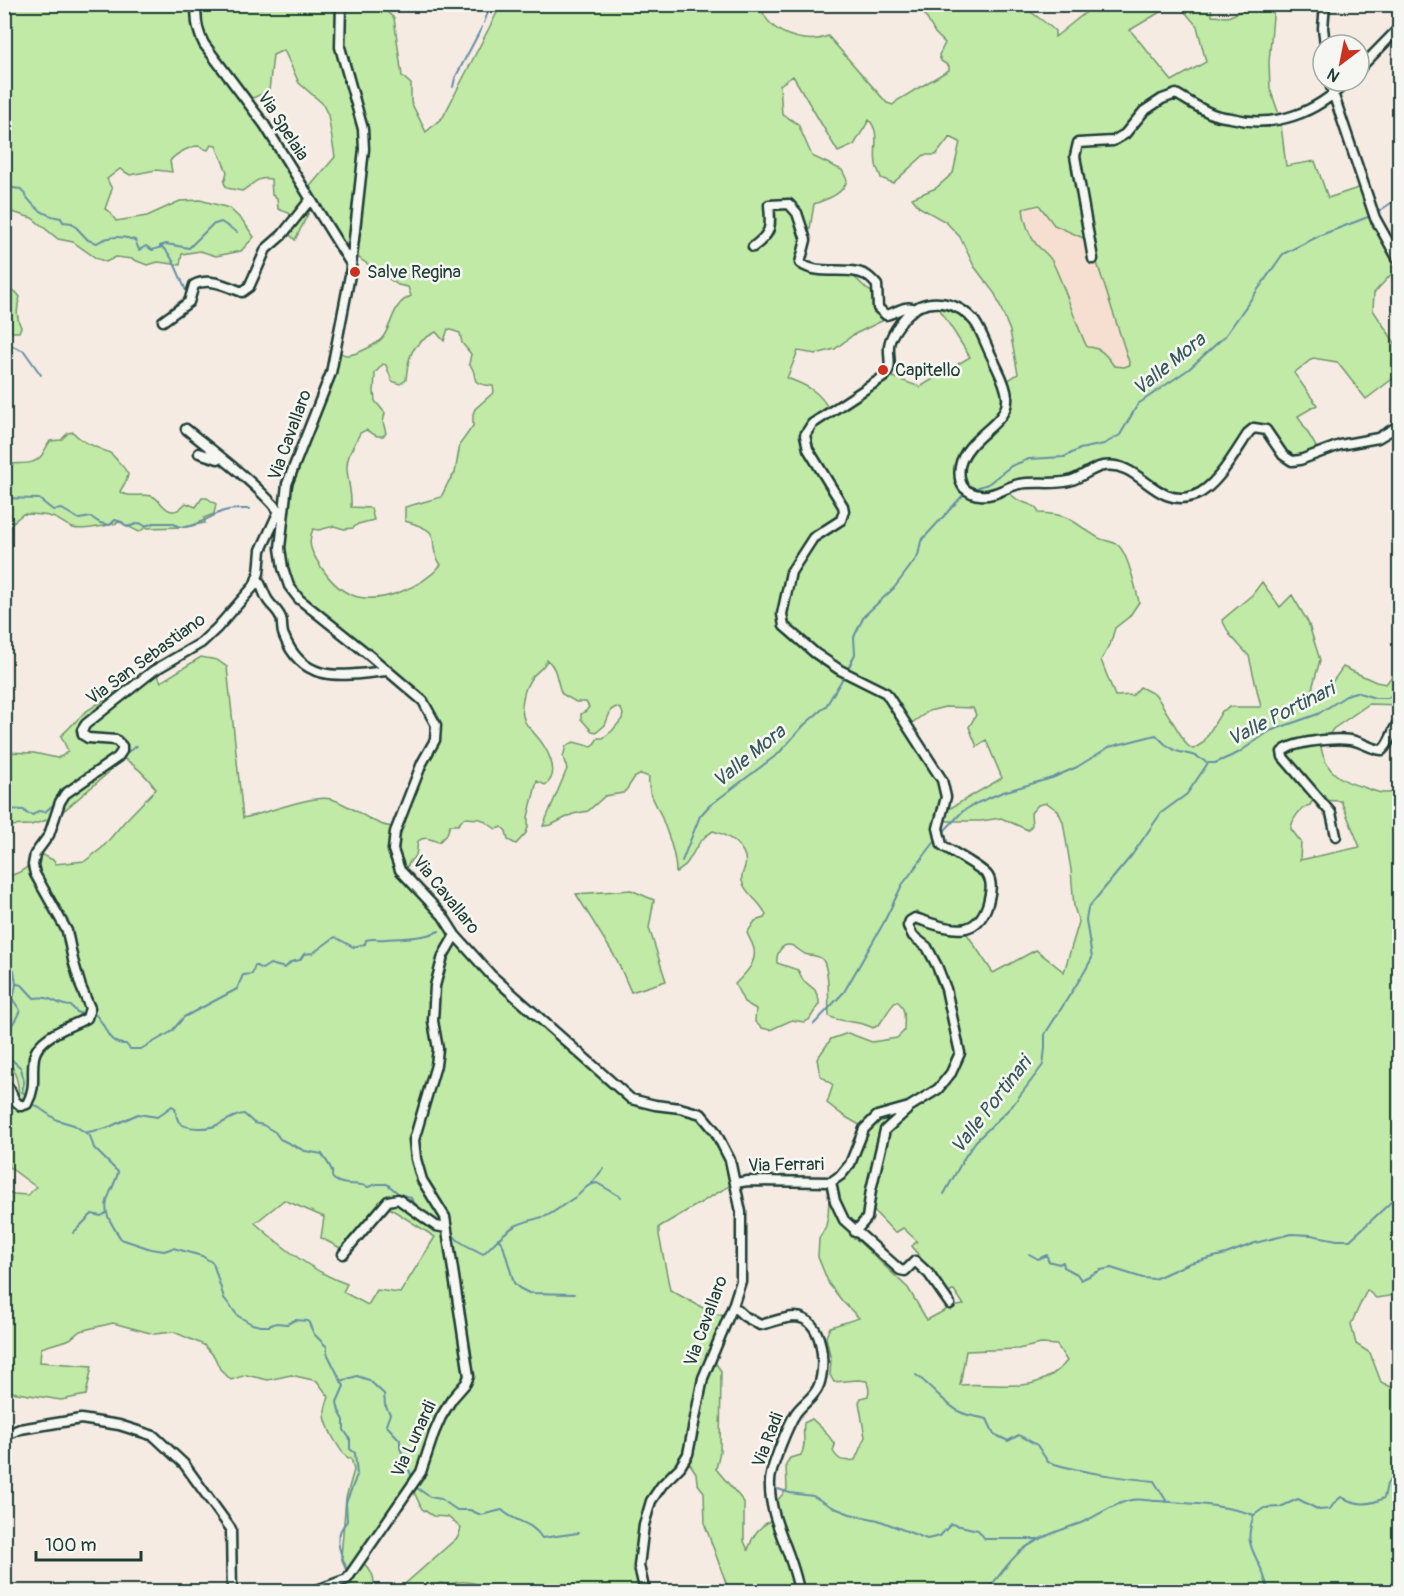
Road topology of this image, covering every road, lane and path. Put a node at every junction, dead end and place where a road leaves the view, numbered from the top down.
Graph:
1 (197, 4) edge
2 (341, 4) edge
3 (1325, 4) edge
4 (1400, 27) edge
5 (1325, 33) edge
6 (1371, 57) edge
7 (1334, 95) joint
8 (310, 200) junction
9 (753, 247) dead end
10 (1093, 259) dead end
11 (1400, 263) edge
12 (351, 264) junction
13 (915, 309) junction
14 (162, 321) dead end
15 (1400, 425) edge
16 (186, 429) dead end
17 (200, 453) dead end
18 (229, 463) junction
19 (282, 510) junction
20 (257, 578) junction
21 (387, 670) junction
22 (1400, 720) edge
23 (1336, 836) dead end
24 (455, 934) junction
25 (4, 1087) edge
26 (909, 1107) junction
27 (831, 1182) junction
28 (735, 1183) junction
29 (446, 1228) junction
30 (855, 1232) junction
31 (343, 1254) dead end
32 (950, 1304) dead end
33 (733, 1306) junction
34 (4, 1436) edge
35 (232, 1592) edge
36 (311, 1592) edge
37 (645, 1592) edge
38 (799, 1592) edge

1 - 8 street, Via Spelaia
2 - 12 street, Via Cavallaro
3 - 5 street
4 - 6 street
7 - 10 street
7 - 11 street
8 - 12 street, Via Spelaia
8 - 14 street
9 - 13 street
12 - 19 street, Via Cavallaro
13 - 15 street
13 - 26 street, Via Ferrari
16 - 18 street
17 - 18 street
18 - 19 street
19 - 20 street, Via San Sebastiano
19 - 21 street, Via Cavallaro
20 - 21 street
20 - 25 street, Via San Sebastiano
21 - 24 street, Via Cavallaro
22 - 23 street
24 - 28 street, Via Cavallaro
24 - 29 street, Via Lunardi
26 - 27 street, Via Ferrari
26 - 30 street
27 - 28 street, Via Ferrari
27 - 30 street
28 - 33 street, Via Cavallaro
29 - 31 street
29 - 36 street, Via Lunardi
30 - 32 street
33 - 37 street, Via Cavallaro
33 - 38 street, Via Radi
34 - 35 street

